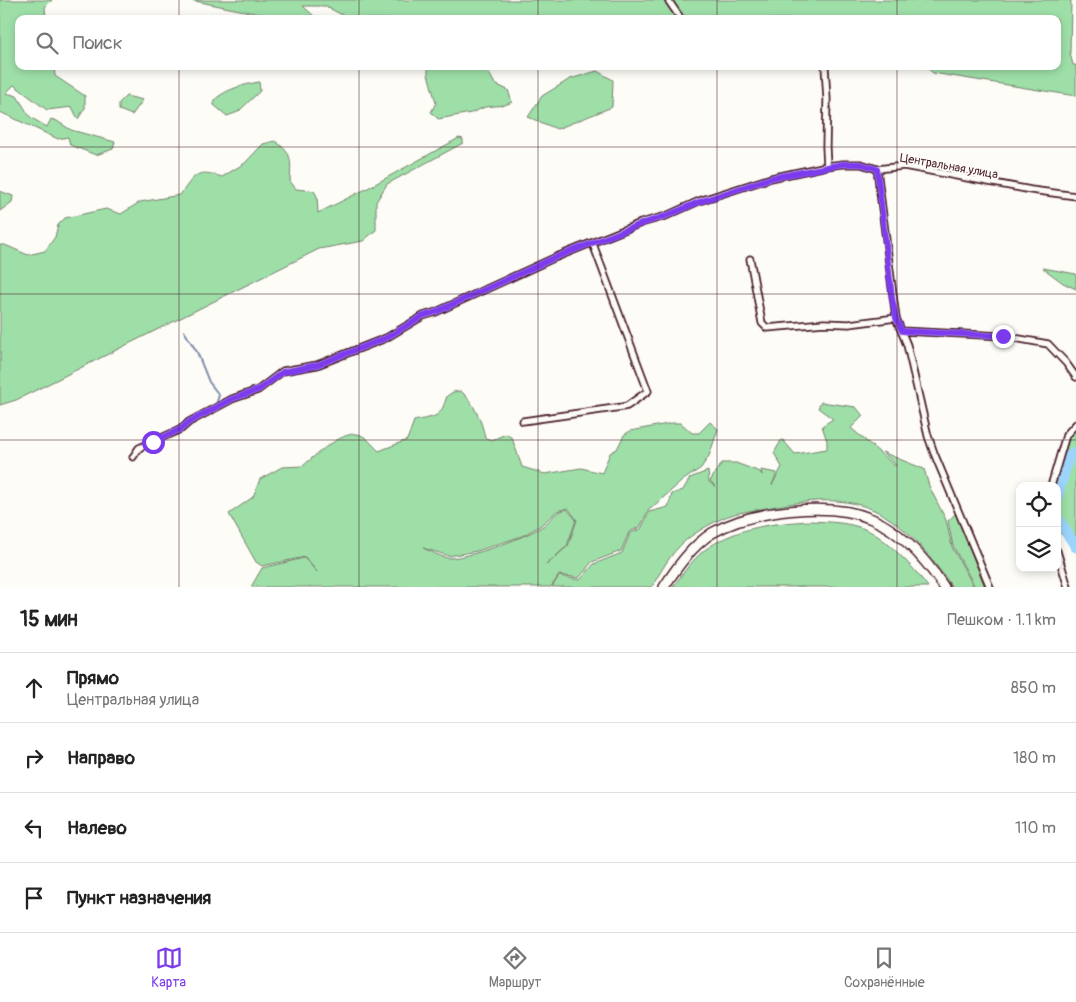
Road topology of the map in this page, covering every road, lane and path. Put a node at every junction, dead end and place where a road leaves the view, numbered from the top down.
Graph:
1 (668, 0) edge
2 (678, 15) edge
3 (825, 70) edge
4 (827, 166) junction
5 (877, 169) junction
6 (1076, 196) edge
7 (594, 244) junction
8 (750, 259) dead end
9 (896, 318) junction
10 (902, 331) junction
11 (1076, 377) edge
12 (523, 420) dead end
13 (1076, 424) edge
14 (132, 457) dead end
15 (1052, 482) edge
16 (1061, 564) edge
17 (664, 587) edge
18 (944, 587) edge
19 (990, 587) edge
20 (1068, 587) edge

1 - 2 street
3 - 4 street
4 - 5 street, Центральная улица
4 - 7 street, Центральная улица
5 - 6 street, Центральная улица
5 - 9 street
7 - 12 street
7 - 14 street, Центральная улица
8 - 9 street
9 - 10 street
10 - 11 street
10 - 19 street
13 - 15 street
16 - 20 street
17 - 18 main road

